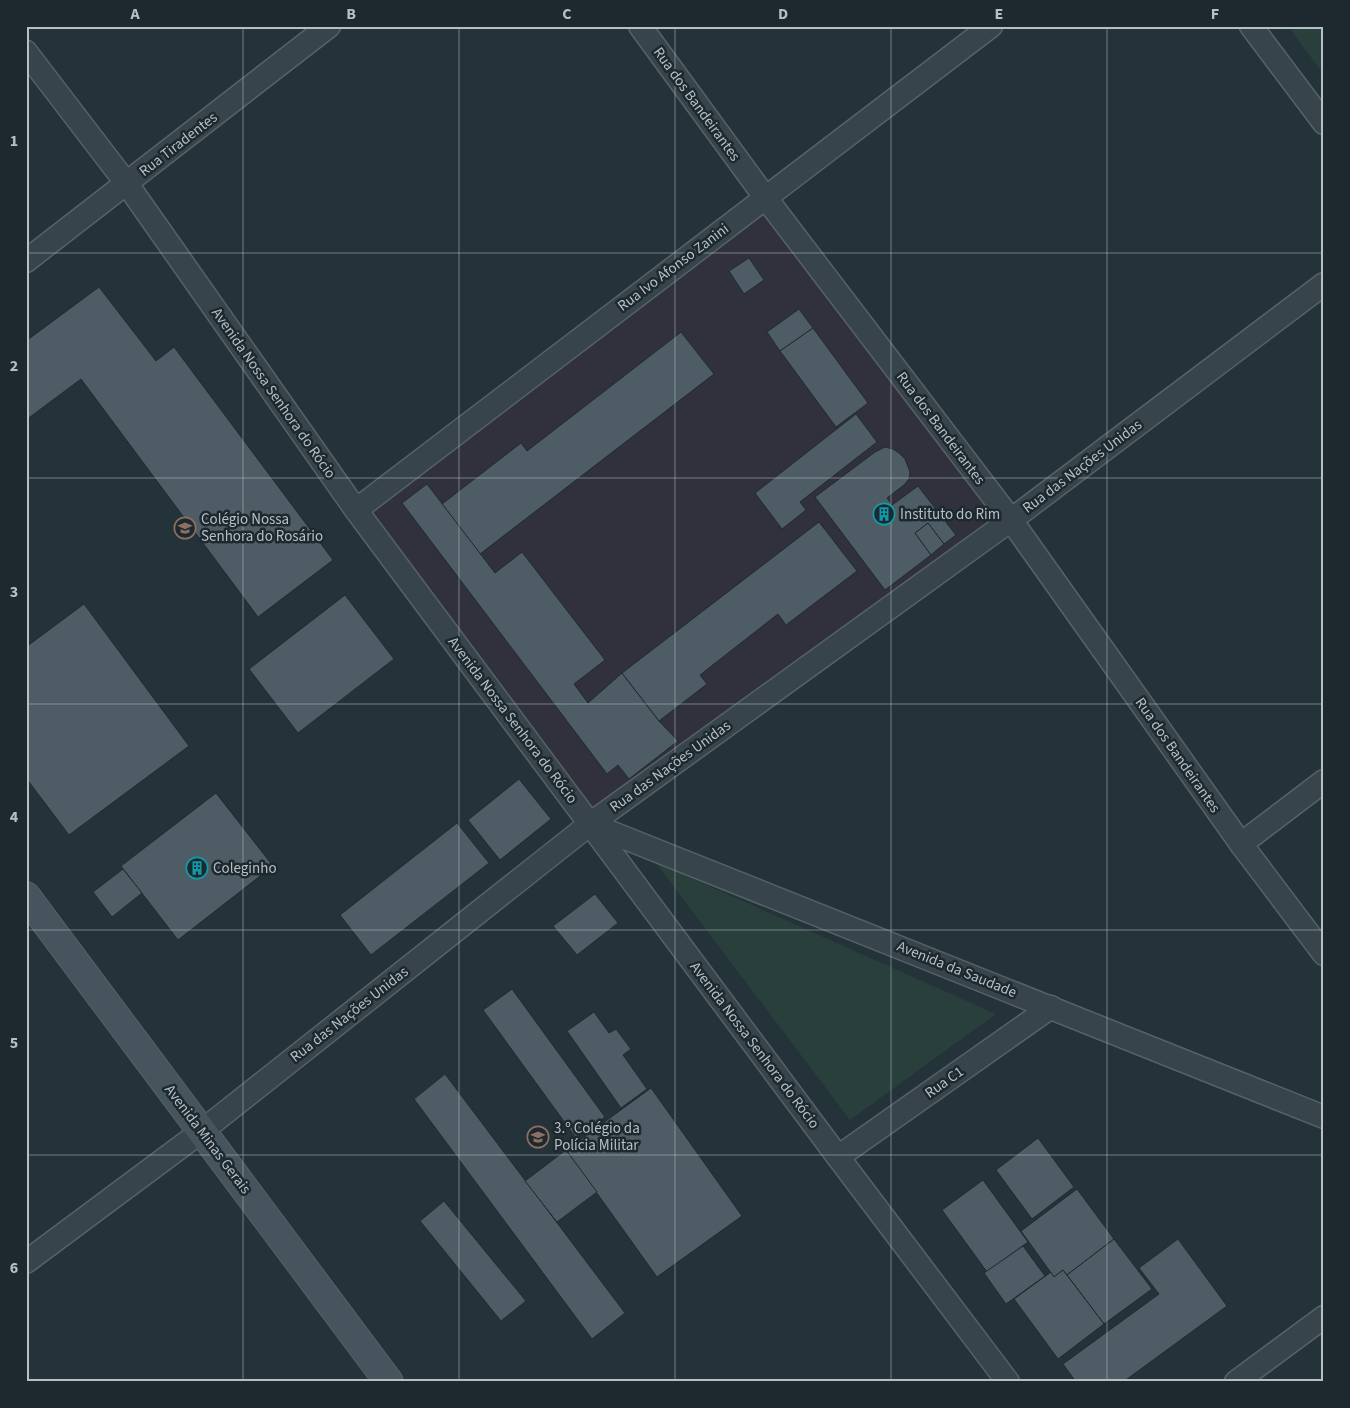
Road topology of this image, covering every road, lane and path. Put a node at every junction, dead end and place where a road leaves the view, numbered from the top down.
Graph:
1 (329, 26) edge
2 (640, 26) edge
3 (991, 26) edge
4 (1251, 26) edge
5 (26, 52) edge
6 (1324, 123) edge
7 (127, 184) junction
8 (765, 197) junction
9 (26, 261) edge
10 (1324, 284) edge
11 (356, 510) junction
12 (1011, 520) junction
13 (1324, 781) edge
14 (590, 824) junction
15 (1241, 844) junction
16 (26, 896) edge
17 (1324, 954) edge
18 (1051, 1007) junction
19 (1324, 1117) edge
20 (202, 1131) junction
21 (838, 1156) junction
22 (26, 1262) edge
23 (1324, 1317) edge
24 (389, 1382) edge
25 (1008, 1382) edge
26 (1236, 1382) edge

1 - 7 street, Rua Tiradentes
2 - 8 street, Rua dos Bandeirantes
3 - 8 street, Rua Ivo Afonso Zanini
4 - 6 street
5 - 7 street, Avenida Nossa Senhora do Rócio
7 - 9 street, Rua Tiradentes
7 - 11 street, Avenida Nossa Senhora do Rócio
8 - 11 street, Rua Ivo Afonso Zanini
8 - 12 street, Rua dos Bandeirantes
10 - 12 street, Rua das Nações Unidas
11 - 14 street, Avenida Nossa Senhora do Rócio
12 - 14 street, Rua das Nações Unidas
12 - 15 street, Rua dos Bandeirantes
13 - 15 street
14 - 18 street, Avenida da Saudade
14 - 20 street, Rua das Nações Unidas
14 - 21 street, Avenida Nossa Senhora do Rócio
15 - 17 street, Rua dos Bandeirantes
16 - 20 street, Avenida Minas Gerais
18 - 19 street, Avenida da Saudade
18 - 21 street, Rua C1
20 - 22 street, Rua das Nações Unidas
20 - 24 street, Avenida Minas Gerais
21 - 25 street, Avenida Nossa Senhora do Rócio
23 - 26 street

